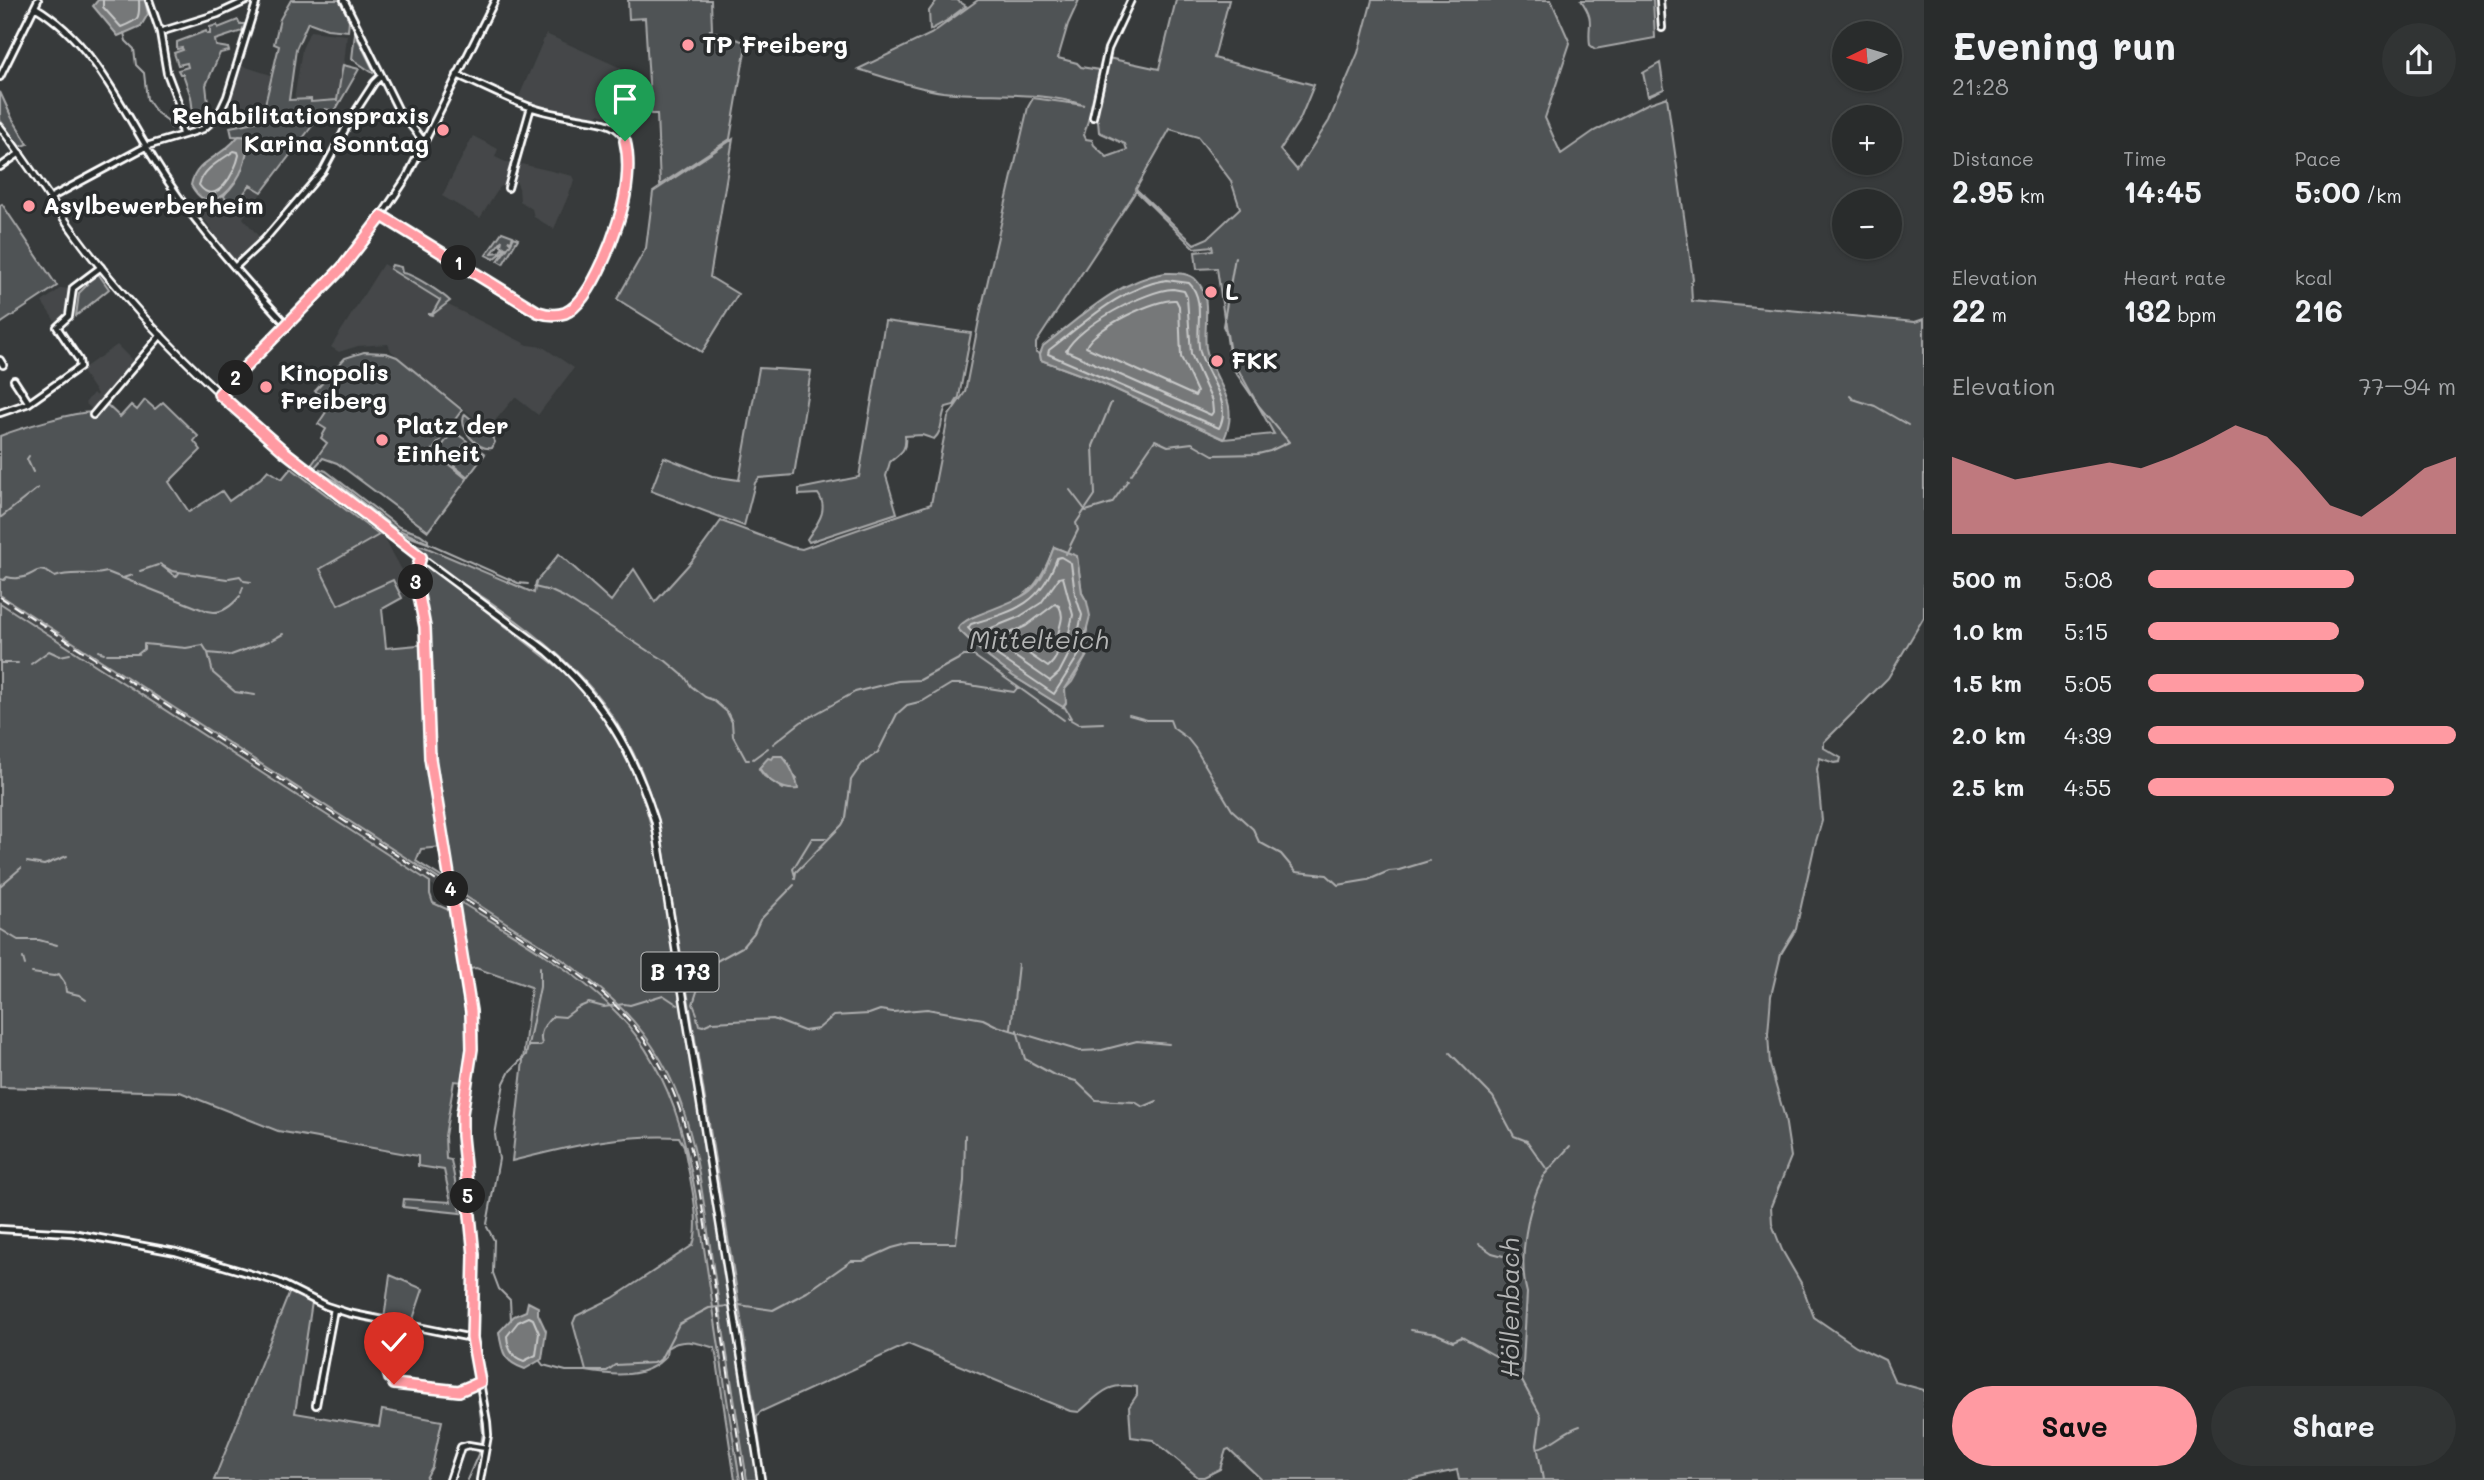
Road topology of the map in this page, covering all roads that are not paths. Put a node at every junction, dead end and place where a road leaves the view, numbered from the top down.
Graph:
1 (38, 0) edge
2 (149, 0) edge
3 (246, 0) edge
4 (257, 0) edge
5 (344, 0) edge
6 (352, 0) edge
7 (495, 0) edge
8 (1131, 0) edge
9 (1660, 0) edge
10 (35, 7) junction
11 (254, 7) junction
12 (348, 8) junction
13 (1662, 28) dead end
14 (160, 32) junction
15 (457, 75) junction
16 (0, 77) edge
17 (380, 77) junction
18 (531, 107) junction
19 (1093, 117) dead end
20 (0, 127) edge
21 (182, 135) junction
22 (424, 142) junction
23 (147, 146) junction
24 (20, 153) junction
25 (0, 167) edge
26 (508, 188) dead end
27 (50, 198) junction
28 (382, 216) junction
29 (101, 267) junction
30 (235, 268) junction
31 (287, 325) junction
32 (161, 335) junction
33 (14, 380) dead end
34 (219, 394) junction
35 (29, 403) junction
36 (0, 413) edge
37 (93, 415) dead end
38 (421, 557) junction
39 (0, 1229) edge
40 (334, 1309) junction
41 (472, 1338) junction
42 (385, 1368) dead end
43 (480, 1382) junction
44 (316, 1405) dead end
45 (483, 1448) junction
46 (450, 1480) edge
47 (480, 1480) edge
48 (761, 1480) edge

1 - 10 street
2 - 14 street
3 - 11 street
3 - 14 street
4 - 11 street
5 - 12 street
6 - 12 street
7 - 15 street
8 - 19 street
9 - 13 street
10 - 16 street
10 - 23 street
11 - 21 street
12 - 17 street
14 - 21 street
15 - 18 street
15 - 22 street
17 - 22 street
17 - 30 street
18 - 26 street
18 - 28 street
20 - 24 main road, B 173
21 - 23 street
22 - 28 street
23 - 27 street
23 - 30 street
24 - 25 street
24 - 27 main road, B 173
27 - 29 main road, B 173
28 - 31 street
29 - 32 main road, B 173
29 - 35 street
30 - 31 street
31 - 34 street
32 - 34 main road, B 173
32 - 37 street
33 - 35 street
34 - 38 main road, B 173
35 - 36 street
38 - 41 street
38 - 48 main road, B 173
39 - 40 street
40 - 41 street
40 - 44 street
41 - 43 street
42 - 43 street
43 - 45 street
45 - 46 street
45 - 47 street

